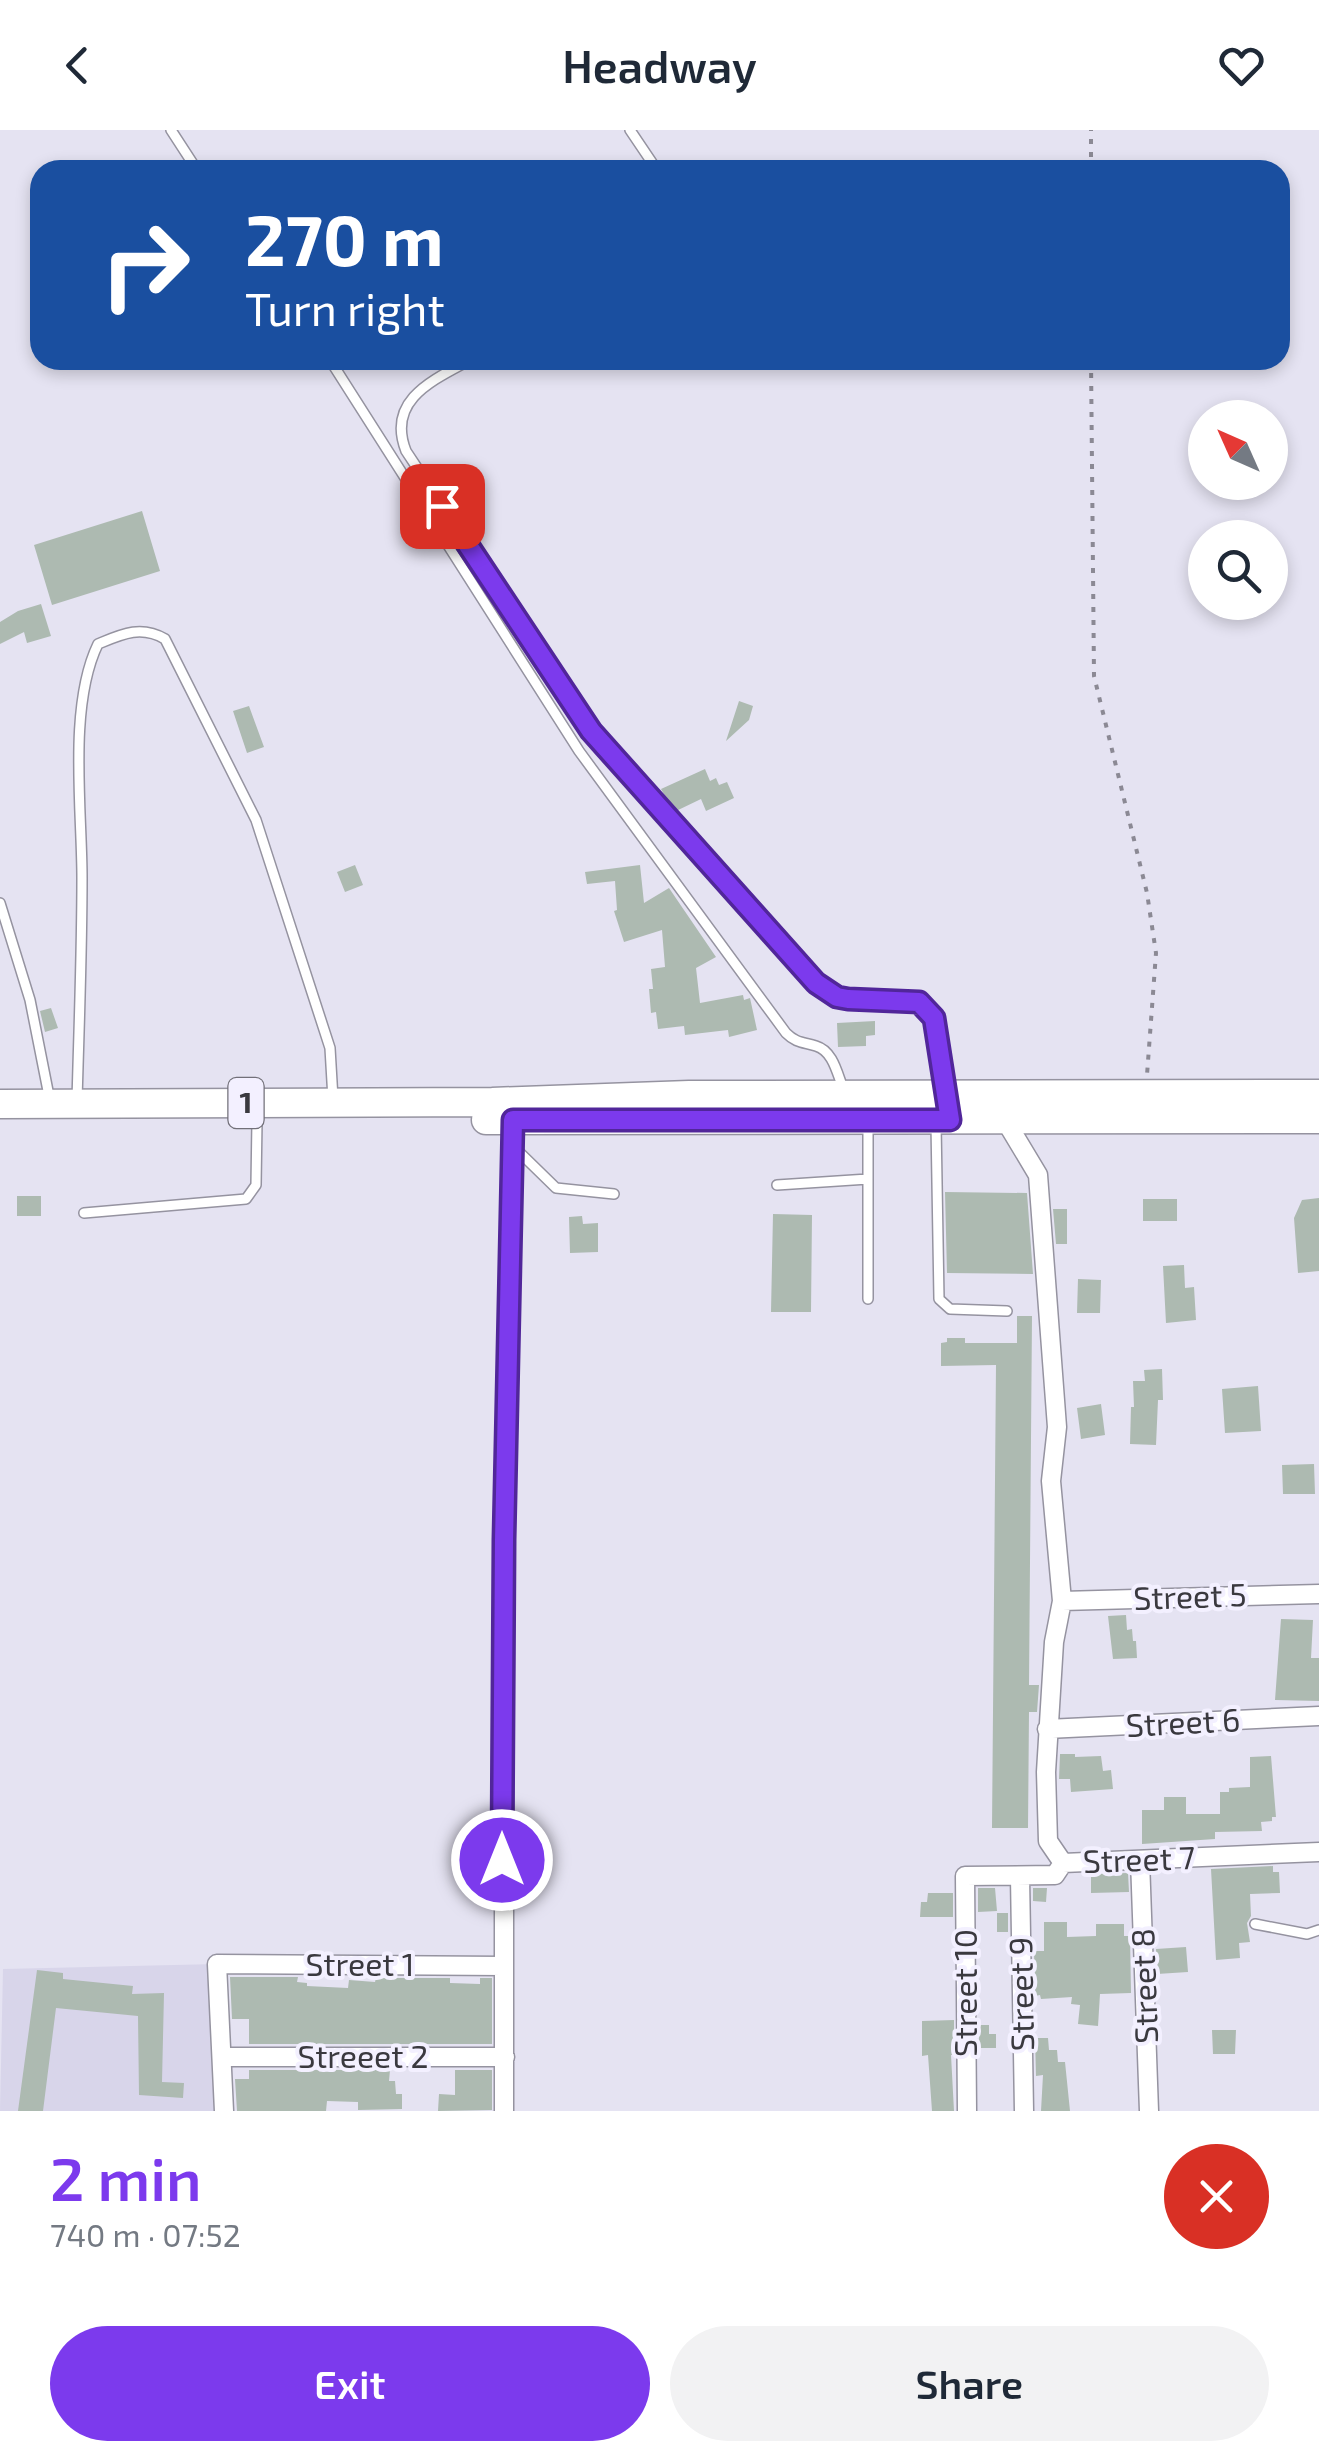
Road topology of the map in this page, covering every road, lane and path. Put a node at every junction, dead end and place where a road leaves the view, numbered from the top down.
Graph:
1 (171, 130) edge
2 (630, 130) edge
3 (1092, 130) edge
4 (190, 160) edge
5 (650, 160) edge
6 (1091, 160) edge
7 (339, 370) edge
8 (454, 370) edge
9 (1091, 370) edge
10 (0, 902) edge
11 (1146, 1094) junction
12 (1319, 1094) edge
13 (845, 1095) junction
14 (333, 1102) junction
15 (0, 1104) edge
16 (64, 1104) junction
17 (944, 1111) junction
18 (868, 1120) junction
19 (1005, 1120) junction
20 (1319, 1120) edge
21 (257, 1121) junction
22 (0, 1122) edge
23 (512, 1132) junction
24 (868, 1179) junction
25 (777, 1185) dead end
26 (614, 1194) dead end
27 (84, 1213) dead end
28 (868, 1299) dead end
29 (1007, 1311) dead end
30 (1319, 1594) edge
31 (1062, 1600) junction
32 (1319, 1716) edge
33 (1047, 1730) dead end
34 (1319, 1852) edge
35 (1140, 1860) junction
36 (1063, 1863) junction
37 (965, 1876) joint
38 (1020, 1878) junction
39 (1255, 1924) dead end
40 (1319, 1930) edge
41 (503, 1966) junction
42 (222, 2057) junction
43 (504, 2057) junction
44 (224, 2111) edge
45 (504, 2111) edge
46 (966, 2111) edge
47 (1024, 2111) edge
48 (1149, 2111) edge

1 - 4 lane
2 - 5 lane
3 - 6 path
7 - 13 lane
8 - 17 lane
9 - 11 path
10 - 16 lane
11 - 12 highway, 1
11 - 17 highway, 1
13 - 14 highway, 1
13 - 17 highway, 1
14 - 16 highway, 1
14 - 16 lane
15 - 16 highway, 1
17 - 18 highway, 1
17 - 19 highway, 1
17 - 29 lane
18 - 23 highway, 1
18 - 24 lane
19 - 20 highway, 1
19 - 31 street
21 - 22 highway, 1
21 - 23 highway, 1
21 - 27 lane
23 - 26 lane
23 - 41 street
24 - 25 lane
24 - 28 lane
30 - 31 street, Street 5
31 - 36 street
32 - 33 street, Street 6
34 - 35 street, Street 7
35 - 36 street, Street 7
35 - 48 street, Street 8
36 - 38 street, Street 7
37 - 38 street, Street 7
37 - 46 street, Street 10
38 - 47 street, Street 9
39 - 40 lane
41 - 42 street, Street 1
41 - 43 street
42 - 43 street, Streeet 2
42 - 44 street
43 - 45 street

